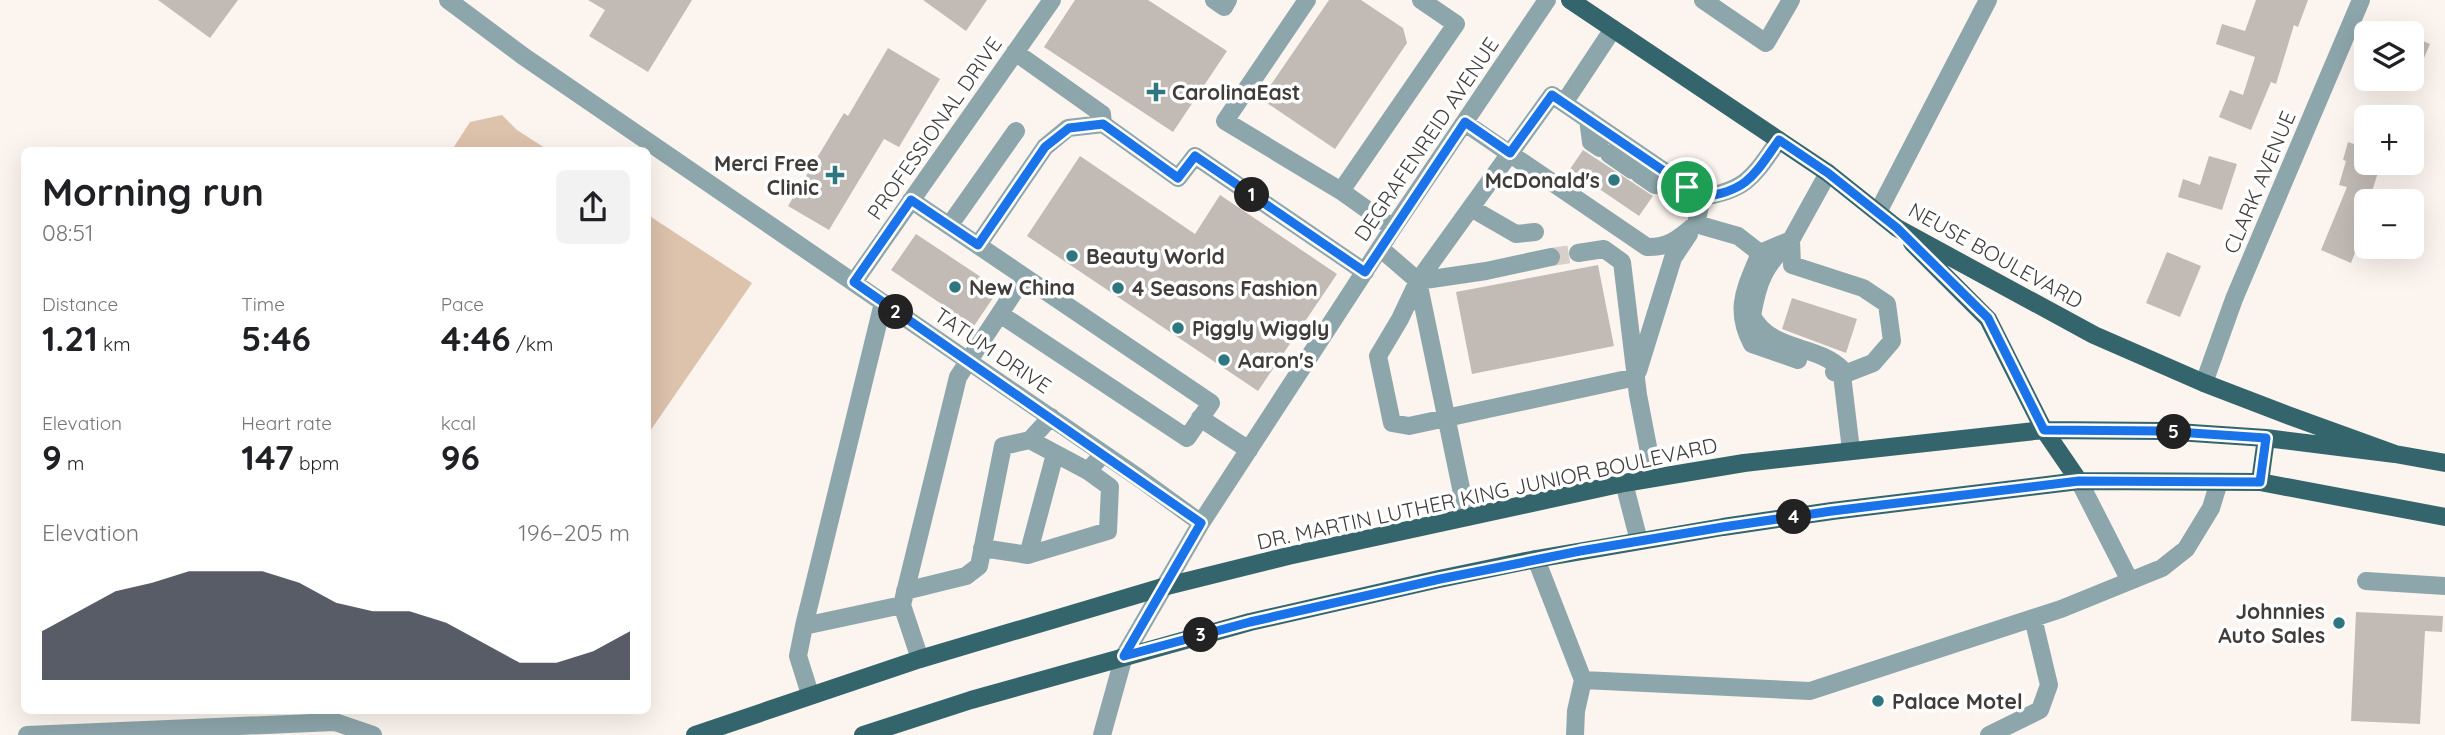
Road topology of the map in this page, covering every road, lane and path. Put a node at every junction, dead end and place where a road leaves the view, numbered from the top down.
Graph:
1 (448, 0) edge
2 (1052, 0) edge
3 (1213, 0) edge
4 (1228, 0) edge
5 (1307, 0) edge
6 (1421, 0) edge
7 (1547, 0) edge
8 (1570, 0) edge
9 (1703, 0) edge
10 (1791, 0) edge
11 (2361, 0) edge
12 (1981, 3) edge
13 (470, 6) edge
14 (1613, 29) junction
15 (1015, 52) junction
16 (1564, 103) junction
17 (1588, 119) junction
18 (1465, 122) junction
19 (1103, 124) junction
20 (1016, 131) dead end
21 (1779, 140) junction
22 (1510, 153) junction
23 (1828, 173) junction
24 (1687, 187) junction
25 (1341, 191) junction
26 (1702, 197) junction
27 (911, 200) junction
28 (1471, 208) junction
29 (1878, 212) junction
30 (1696, 224) junction
31 (949, 226) junction
32 (1393, 228) junction
33 (1897, 228) junction
34 (1535, 232) dead end
35 (1791, 240) junction
36 (978, 245) junction
37 (1380, 248) junction
38 (1578, 253) tunnel mouth
39 (1760, 253) junction
40 (1551, 257) tunnel mouth
41 (1365, 272) junction
42 (1024, 277) junction
43 (1418, 281) junction
44 (854, 282) junction
45 (883, 303) junction
46 (1000, 314) junction
47 (968, 360) junction
48 (1843, 375) junction
49 (1636, 377) junction
50 (2204, 383) junction
51 (1051, 417) junction
52 (1200, 418) junction
53 (1447, 418) junction
54 (2044, 430) junction
55 (2266, 438) junction
56 (1030, 440) junction
57 (1249, 450) junction
58 (1851, 450) junction
59 (1055, 454) junction
60 (1103, 454) junction
61 (2395, 454) junction
62 (2445, 463) edge
63 (1088, 471) junction
64 (1654, 478) junction
65 (2079, 481) junction
66 (2219, 482) junction
67 (2260, 482) junction
68 (1624, 483) junction
69 (1466, 517) junction
70 (2445, 517) edge
71 (1201, 523) junction
72 (1639, 541) junction
73 (982, 548) junction
74 (1028, 555) junction
75 (1536, 559) junction
76 (2129, 579) junction
77 (2366, 581) dead end
78 (2445, 586) edge
79 (1163, 587) junction
80 (903, 598) junction
81 (2033, 618) junction
82 (804, 626) junction
83 (1124, 656) junction
84 (920, 659) junction
85 (1583, 680) junction
86 (810, 694) junction
87 (27, 735) edge
88 (373, 735) edge
89 (695, 735) edge
90 (863, 735) edge
91 (1102, 735) edge
92 (1575, 735) edge
93 (1989, 735) edge

1 - 13 street, TATUM DRIVE
2 - 15 street, PROFESSIONAL DRIVE
3 - 4 street
5 - 25 street
6 - 25 street
7 - 18 street, DEGRAFENREID AVENUE
8 - 14 main road, NEUSE BOULEVARD
9 - 10 street
11 - 50 street, CLARK AVENUE
12 - 29 street
13 - 44 street, TATUM DRIVE
14 - 16 street
14 - 21 main road, NEUSE BOULEVARD
15 - 19 street
15 - 27 street, PROFESSIONAL DRIVE
16 - 17 street
16 - 22 street
17 - 24 street
17 - 24 street
18 - 22 street
18 - 32 street, DEGRAFENREID AVENUE
19 - 36 street
19 - 41 street
20 - 31 street
21 - 23 main road, NEUSE BOULEVARD
21 - 26 street
22 - 28 street
22 - 30 street
23 - 29 main road, NEUSE BOULEVARD
23 - 35 street
24 - 26 street
25 - 32 street
26 - 30 street
27 - 31 street
27 - 44 street, PROFESSIONAL DRIVE
28 - 34 street
28 - 43 street
29 - 33 main road, NEUSE BOULEVARD
30 - 39 street
30 - 49 street
31 - 36 street
32 - 37 street, DEGRAFENREID AVENUE
33 - 50 main road, NEUSE BOULEVARD
33 - 54 main road
35 - 39 street
35 - 48 street
35 - 48 street
36 - 42 street
37 - 41 street, DEGRAFENREID AVENUE
37 - 43 street
38 - 49 street
39 - 48 street
40 - 43 street
41 - 57 street, DEGRAFENREID AVENUE
42 - 46 street
42 - 52 street
43 - 53 street
43 - 53 street
44 - 45 street, TATUM DRIVE
45 - 47 street, TATUM DRIVE
45 - 82 street
46 - 47 street
46 - 52 street
47 - 51 street, TATUM DRIVE
47 - 80 street
48 - 58 street
49 - 53 street
49 - 64 street
50 - 61 main road, NEUSE BOULEVARD
51 - 56 street
51 - 60 street, TATUM DRIVE
52 - 57 street
53 - 69 street
54 - 55 main road, DR. MARTIN LUTHER KING JUNIOR BOULEVARD
54 - 58 main road, DR. MARTIN LUTHER KING JUNIOR BOULEVARD
54 - 65 main road
55 - 61 main road, DR. MARTIN LUTHER KING JUNIOR BOULEVARD
55 - 67 main road
56 - 59 street
56 - 73 street
57 - 71 street, DEGRAFENREID AVENUE
58 - 64 main road, DR. MARTIN LUTHER KING JUNIOR BOULEVARD
59 - 63 street
59 - 74 street
60 - 63 street
60 - 71 street, TATUM DRIVE
61 - 62 main road, NEUSE BOULEVARD
63 - 74 street
64 - 68 main road, DR. MARTIN LUTHER KING JUNIOR BOULEVARD
65 - 66 main road
65 - 72 main road
65 - 76 street
66 - 67 main road
66 - 76 street
67 - 70 main road
68 - 69 main road, DR. MARTIN LUTHER KING JUNIOR BOULEVARD
68 - 72 street
69 - 79 main road, DR. MARTIN LUTHER KING JUNIOR BOULEVARD
71 - 79 street, DEGRAFENREID AVENUE
72 - 75 main road
73 - 74 street
73 - 80 street
75 - 83 main road
75 - 85 street
76 - 81 street
77 - 78 street
79 - 83 street, DEGRAFENREID AVENUE
79 - 84 main road, DR. MARTIN LUTHER KING JUNIOR BOULEVARD
80 - 82 street
80 - 84 street
81 - 85 street
81 - 93 street
82 - 86 street
83 - 90 main road
83 - 91 street, DEGRAFENREID AVENUE
84 - 86 main road, DR. MARTIN LUTHER KING JUNIOR BOULEVARD
85 - 92 street
86 - 89 main road, DR. MARTIN LUTHER KING JUNIOR BOULEVARD
87 - 88 street

